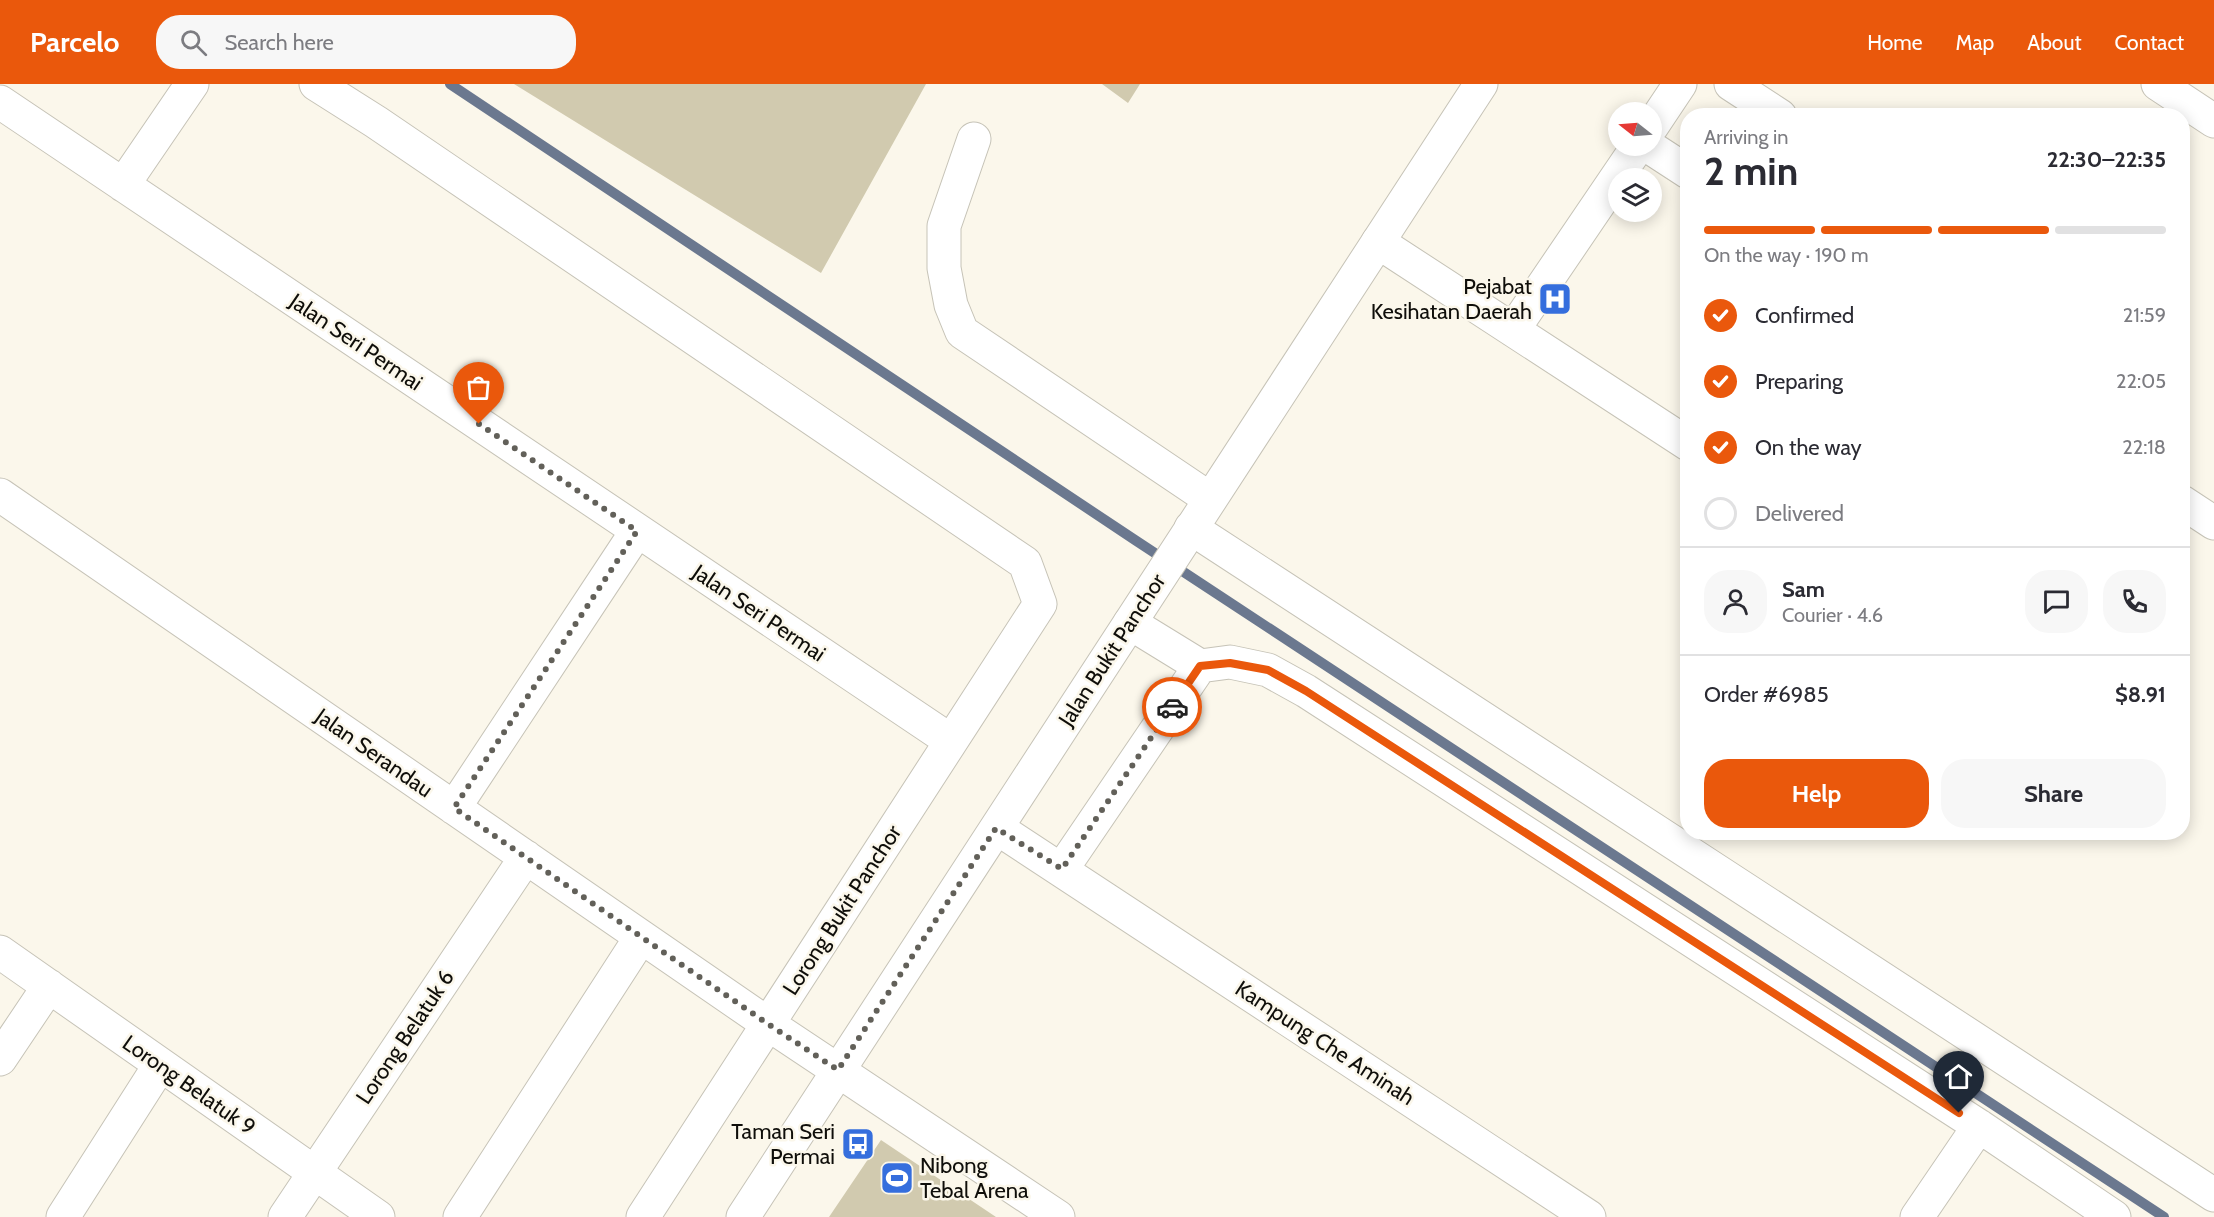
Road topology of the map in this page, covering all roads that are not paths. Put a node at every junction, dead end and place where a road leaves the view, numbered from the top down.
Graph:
1 (192, 84) edge
2 (316, 84) edge
3 (1482, 84) edge
4 (1680, 84) edge
5 (1731, 84) edge
6 (2158, 84) edge
7 (0, 102) edge
8 (1768, 108) edge
9 (1662, 111) edge
10 (2214, 121) edge
11 (974, 139) dead end
12 (1662, 155) edge
13 (1631, 156) edge
14 (1680, 167) edge
15 (123, 185) junction
16 (1378, 242) junction
17 (1513, 330) junction
18 (1680, 439) edge
19 (0, 495) edge
20 (1210, 499) junction
21 (2190, 507) edge
22 (2214, 523) edge
23 (1191, 528) junction
24 (637, 531) junction
25 (1130, 623) junction
26 (1200, 666) junction
27 (951, 741) junction
28 (454, 808) junction
29 (996, 828) junction
30 (526, 857) junction
31 (1062, 869) junction
32 (641, 937) junction
33 (0, 952) edge
34 (49, 986) junction
35 (768, 1024) junction
36 (0, 1059) edge
37 (160, 1065) junction
38 (838, 1070) junction
39 (1979, 1126) junction
40 (315, 1172) junction
41 (2214, 1195) edge
42 (1575, 1213) edge
43 (63, 1217) edge
44 (285, 1217) edge
45 (378, 1217) edge
46 (460, 1217) edge
47 (643, 1217) edge
48 (743, 1217) edge
49 (1058, 1217) edge
50 (1917, 1217) edge
51 (2114, 1217) edge

1 - 15 street
2 - 27 street, Lorong Bukit Panchor
3 - 16 street, Jalan Bukit Panchor
4 - 9 street
5 - 8 street
6 - 10 street
7 - 15 street, Jalan Seri Permai
11 - 20 street
12 - 14 street
13 - 17 street
15 - 24 street, Jalan Seri Permai
16 - 17 street
16 - 20 street, Jalan Bukit Panchor
17 - 18 street
19 - 28 street, Jalan Serandau
20 - 23 street, Jalan Bukit Panchor
21 - 22 street
23 - 25 street, Jalan Bukit Panchor
23 - 41 street
24 - 27 street, Jalan Seri Permai
24 - 28 street
25 - 26 street
25 - 29 street, Jalan Bukit Panchor
26 - 31 street
26 - 39 street
27 - 35 street, Lorong Bukit Panchor
28 - 30 street, Jalan Serandau
29 - 31 street, Kampung Che Aminah
29 - 38 street, Jalan Bukit Panchor
30 - 32 street, Jalan Serandau
30 - 40 street, Lorong Belatuk 6
31 - 42 street, Kampung Che Aminah
32 - 35 street, Jalan Serandau
32 - 46 street
33 - 34 street, Lorong Belatuk 9
34 - 36 street
34 - 37 street, Lorong Belatuk 9
35 - 38 street, Jalan Serandau
35 - 47 street, Lorong Bukit Panchor
37 - 40 street, Lorong Belatuk 9
37 - 43 street
38 - 48 street, Jalan Bukit Panchor
38 - 49 street, Jalan Serandau
39 - 50 street
39 - 51 street
40 - 44 street, Lorong Belatuk 6
40 - 45 street, Lorong Belatuk 9

